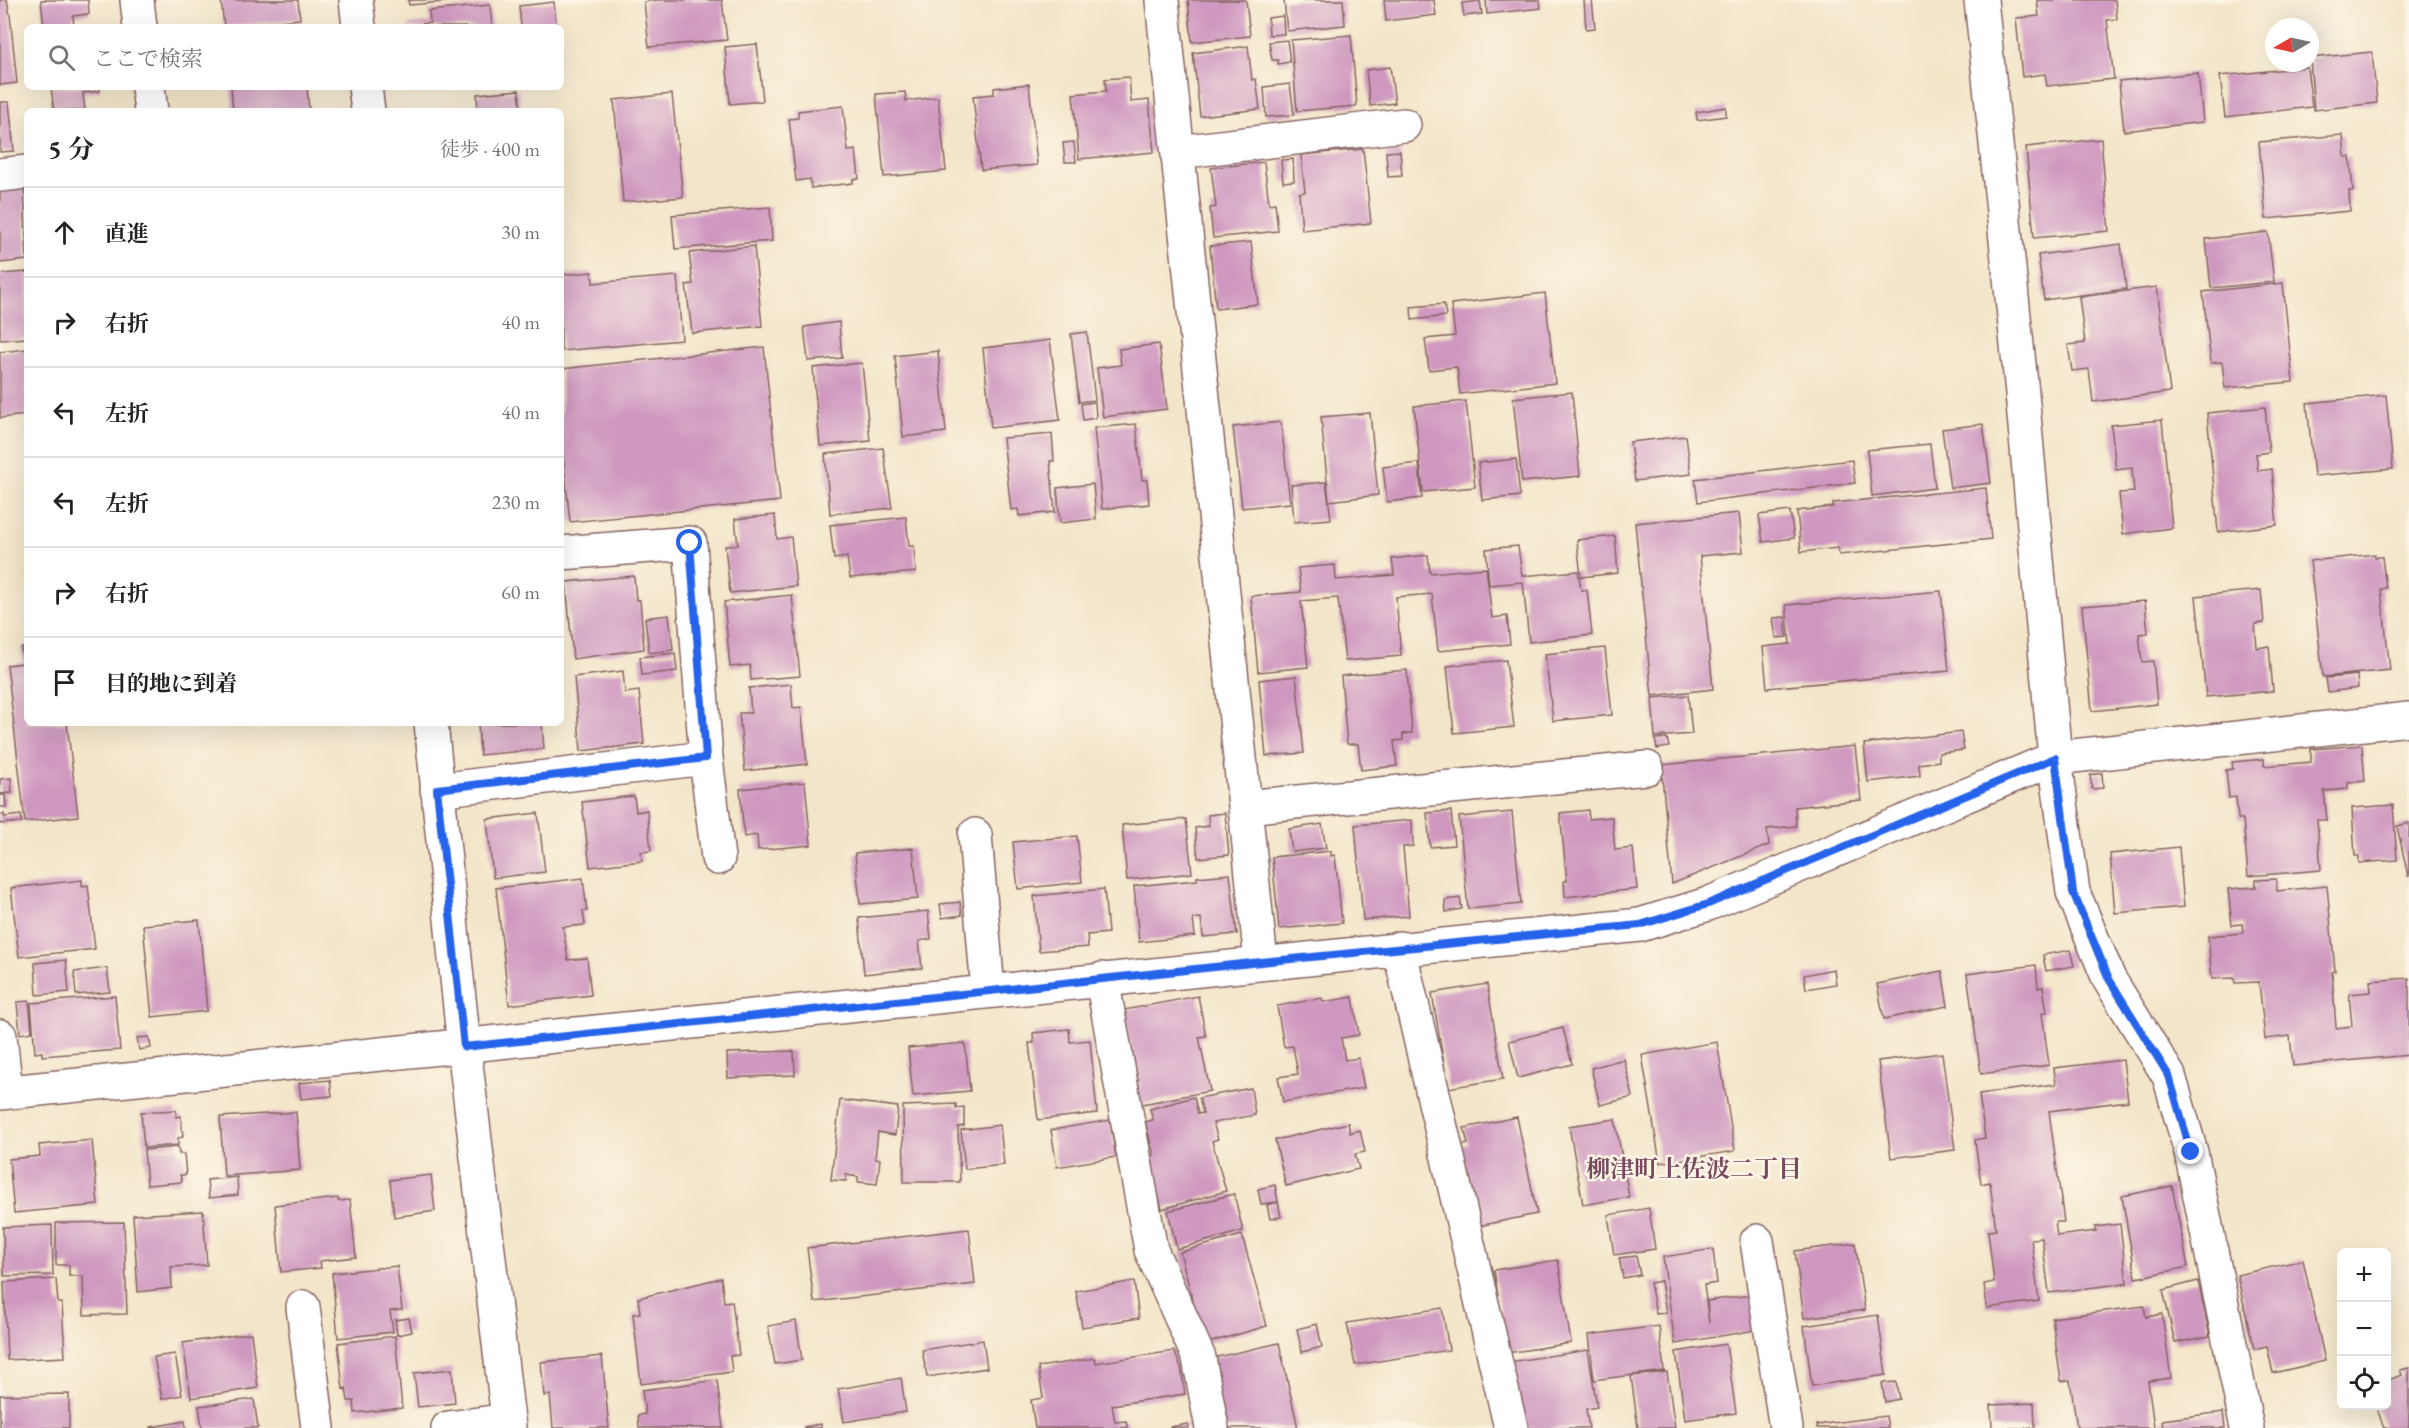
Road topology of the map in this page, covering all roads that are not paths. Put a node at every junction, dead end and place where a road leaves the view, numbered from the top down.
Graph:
1 (137, 0) edge
2 (357, 0) edge
3 (1162, 0) edge
4 (1982, 0) edge
5 (140, 24) edge
6 (359, 24) edge
7 (148, 90) edge
8 (365, 90) edge
9 (151, 108) edge
10 (368, 108) edge
11 (1404, 125) dead end
12 (1178, 152) junction
13 (24, 172) edge
14 (0, 175) edge
15 (564, 553) edge
16 (2409, 719) edge
17 (430, 726) edge
18 (706, 758) junction
19 (2055, 758) junction
20 (1647, 768) dead end
21 (437, 789) junction
22 (1245, 807) junction
23 (975, 834) dead end
24 (718, 858) dead end
25 (1400, 948) junction
26 (1261, 962) junction
27 (1102, 979) junction
28 (988, 990) junction
29 (0, 1036) edge
30 (464, 1047) junction
31 (3, 1093) edge
32 (1756, 1240) dead end
33 (303, 1307) dead end
34 (508, 1424) edge
35 (318, 1428) edge
36 (448, 1428) edge
37 (1212, 1428) edge
38 (1511, 1428) edge
39 (1786, 1428) edge
40 (2247, 1428) edge

1 - 5 street
2 - 6 street
3 - 12 street
4 - 19 street
7 - 9 street
8 - 10 street
11 - 12 street
12 - 22 street
13 - 14 street
15 - 18 street
16 - 19 street
17 - 21 street
18 - 21 street
18 - 24 street
19 - 25 street
19 - 40 street
20 - 22 street
21 - 30 street
22 - 26 street
23 - 28 street
25 - 26 street
25 - 38 street
26 - 27 street
27 - 28 street
27 - 37 street
28 - 30 street
29 - 31 street
30 - 31 street
30 - 34 street
32 - 39 street
33 - 35 street
34 - 36 street

